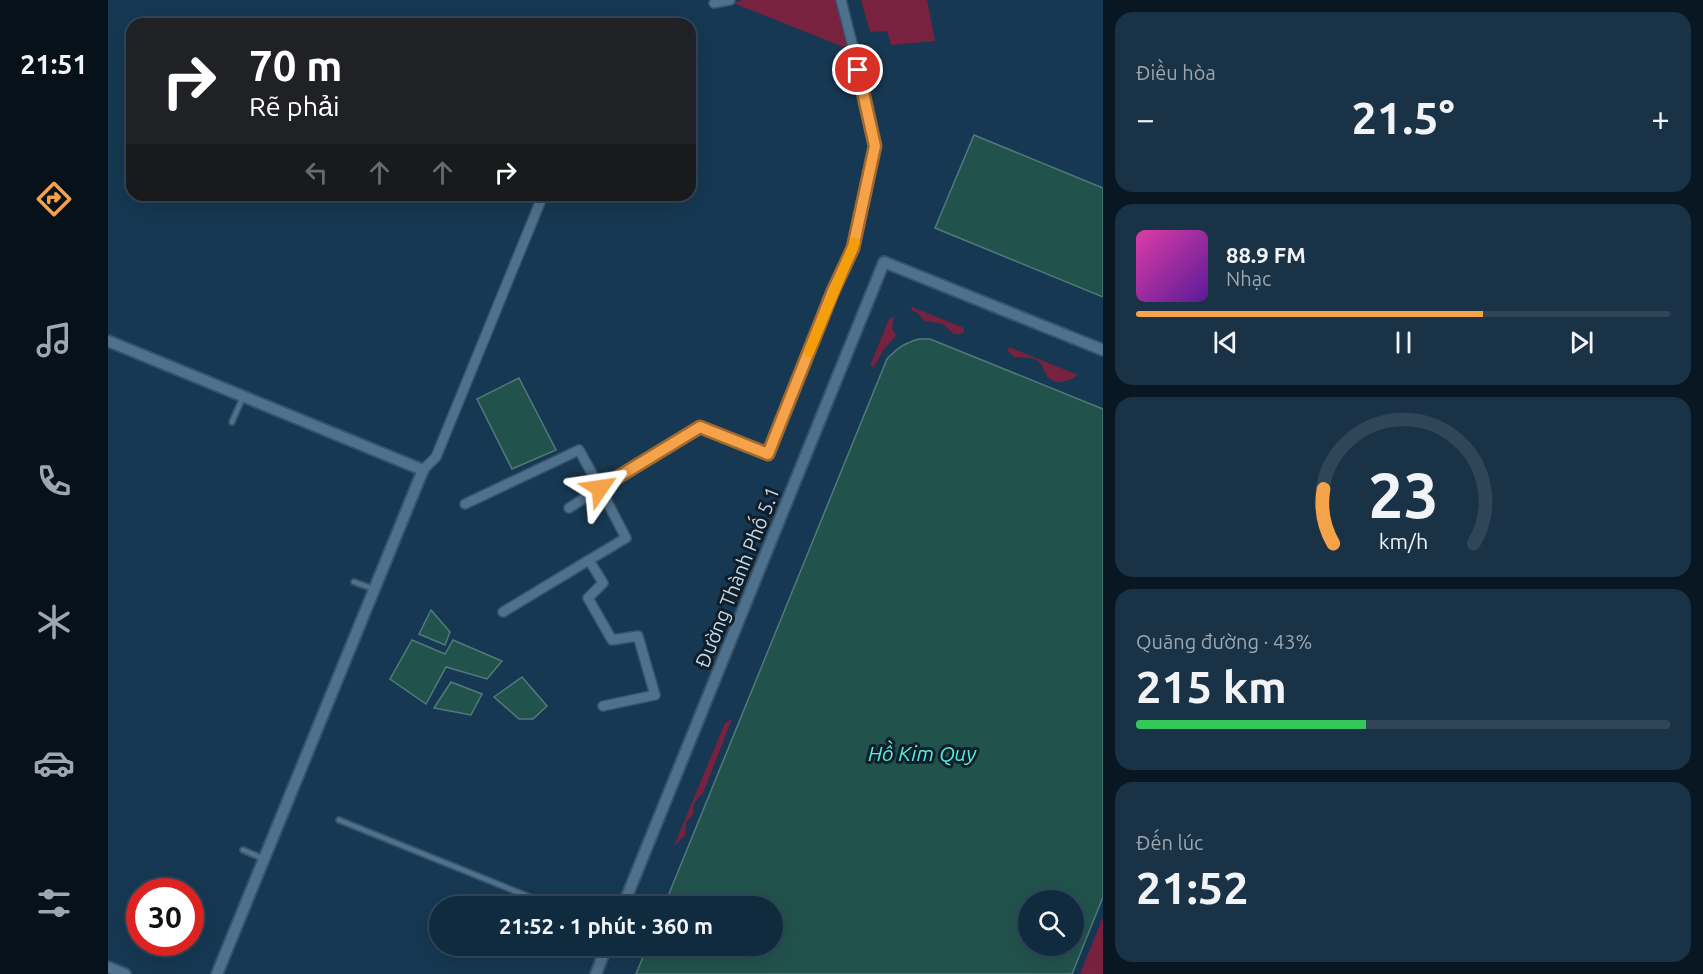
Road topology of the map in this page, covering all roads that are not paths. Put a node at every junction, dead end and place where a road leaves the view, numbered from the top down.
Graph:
1 (730, 0) edge
2 (841, 0) edge
3 (714, 3) dead end
4 (541, 201) edge
5 (108, 341) edge
6 (1103, 350) edge
7 (243, 397) junction
8 (232, 422) dead end
9 (423, 470) junction
10 (600, 488) junction
11 (465, 504) dead end
12 (569, 508) dead end
13 (590, 560) junction
14 (354, 582) dead end
15 (374, 590) junction
16 (502, 612) dead end
17 (603, 706) dead end
18 (339, 820) dead end
19 (243, 850) dead end
20 (264, 859) junction
21 (527, 896) edge
22 (627, 896) edge
23 (603, 956) edge
24 (108, 967) edge
25 (126, 974) edge
26 (217, 974) edge
27 (596, 974) edge

1 - 3 street
2 - 10 street
4 - 9 street
5 - 7 street
6 - 22 street, Đường Thành Phố 5.1
7 - 8 lane
7 - 9 street
9 - 15 street
10 - 11 street
10 - 12 street
10 - 13 street
13 - 16 street
13 - 17 street
14 - 15 lane
15 - 20 street
18 - 21 lane
19 - 20 lane
20 - 26 street
23 - 27 street
24 - 25 street

